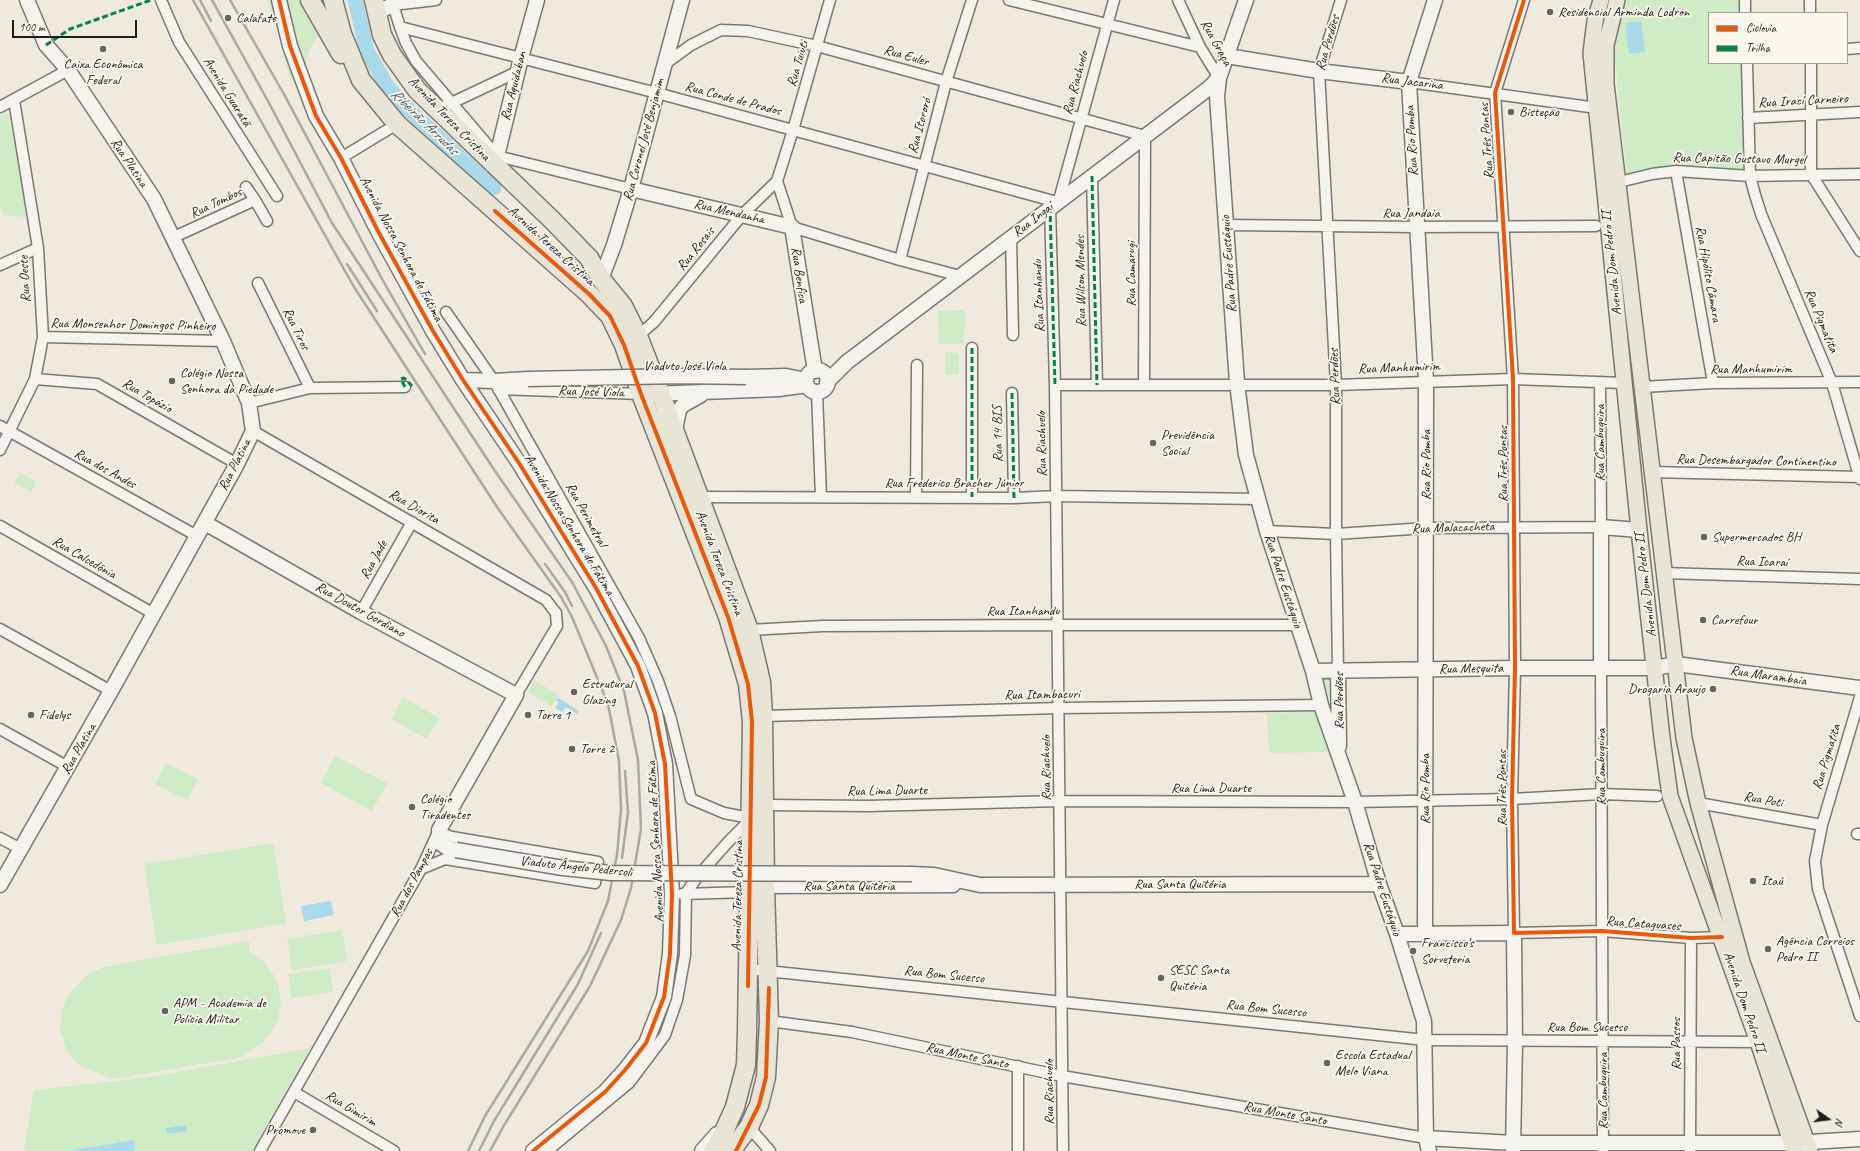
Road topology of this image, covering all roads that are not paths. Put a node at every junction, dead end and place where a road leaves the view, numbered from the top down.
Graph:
1 (27, 0) edge
2 (162, 0) edge
3 (279, 0) edge
4 (310, 0) edge
5 (328, 0) edge
6 (333, 0) edge
7 (436, 0) edge
8 (537, 0) edge
9 (682, 0) edge
10 (830, 0) edge
11 (972, 0) edge
12 (1010, 0) edge
13 (1114, 0) edge
14 (1178, 0) edge
15 (1246, 0) edge
16 (1341, 0) edge
17 (1435, 0) edge
18 (1524, 0) edge
19 (1601, 0) edge
20 (1617, 0) edge
21 (1745, 0) edge
22 (1810, 0) edge
23 (393, 3) edge
24 (375, 6) edge
25 (1745, 12) edge
26 (1810, 12) edge
27 (1107, 23) junction
28 (400, 27) junction
29 (329, 35) junction
30 (817, 46) junction
31 (1200, 47) junction
32 (1860, 48) edge
33 (1848, 49) edge
34 (1227, 56) junction
35 (521, 58) junction
36 (665, 64) junction
37 (1747, 64) edge
38 (1811, 64) edge
39 (68, 70) junction
40 (1319, 71) junction
41 (517, 72) junction
42 (1219, 78) junction
43 (361, 80) junction
44 (946, 82) junction
45 (1409, 82) junction
46 (657, 93) junction
47 (1495, 94) junction
48 (14, 100) junction
49 (444, 106) junction
50 (0, 107) edge
51 (1597, 108) junction
52 (1860, 112) edge
53 (1811, 114) junction
54 (1081, 118) junction
55 (1748, 118) junction
56 (397, 124) junction
57 (793, 130) junction
58 (1145, 136) junction
59 (1124, 152) junction
60 (341, 158) junction
61 (499, 164) junction
62 (1145, 164) junction
63 (925, 165) junction
64 (1676, 171) junction
65 (1066, 174) junction
66 (1811, 174) junction
67 (1860, 174) edge
68 (1092, 176) junction
69 (1750, 176) junction
70 (777, 181) junction
71 (1619, 182) junction
72 (1079, 186) junction
73 (246, 187) dead end
74 (630, 189) junction
75 (277, 196) dead end
76 (255, 200) junction
77 (1055, 203) junction
78 (742, 215) junction
79 (267, 220) dead end
80 (552, 220) joint
81 (1226, 225) junction
82 (1596, 226) dead end
83 (792, 227) junction
84 (1328, 227) junction
85 (1417, 227) junction
86 (1504, 227) junction
87 (174, 238) junction
88 (1011, 242) junction
89 (38, 248) junction
90 (1860, 251) edge
91 (900, 260) junction
92 (0, 265) edge
93 (960, 276) junction
94 (601, 279) junction
95 (258, 283) dead end
96 (446, 312) dead end
97 (1013, 335) dead end
98 (638, 336) junction
99 (42, 337) junction
100 (223, 341) junction
101 (972, 348) dead end
102 (917, 365) dead end
103 (35, 379) junction
104 (463, 380) junction
105 (816, 380) junction
106 (1513, 380) junction
107 (1426, 381) junction
108 (1860, 382) edge
109 (1237, 383) junction
110 (1600, 383) junction
111 (1624, 383) junction
112 (1713, 383) junction
113 (1832, 383) junction
114 (1144, 384) junction
115 (496, 385) junction
116 (1056, 385) junction
117 (1097, 385) junction
118 (1336, 385) junction
119 (405, 387) dead end
120 (1642, 387) junction
121 (310, 388) junction
122 (707, 392) junction
123 (1012, 393) dead end
124 (641, 394) junction
125 (662, 395) junction
126 (249, 403) junction
127 (0, 426) edge
128 (674, 430) junction
129 (253, 431) junction
130 (10, 432) junction
131 (0, 450) edge
132 (237, 464) junction
133 (1651, 472) junction
134 (1860, 478) edge
135 (1057, 496) junction
136 (698, 497) junction
137 (821, 497) junction
138 (916, 497) junction
139 (972, 497) junction
140 (1014, 498) junction
141 (1257, 499) junction
142 (412, 522) junction
143 (205, 523) junction
144 (0, 526) edge
145 (1514, 526) junction
146 (1601, 527) junction
147 (1426, 528) junction
148 (1639, 530) junction
149 (1267, 531) junction
150 (1336, 534) junction
151 (197, 536) junction
152 (1663, 573) junction
153 (1860, 579) edge
154 (361, 612) junction
155 (556, 613) joint
156 (154, 614) junction
157 (1058, 625) junction
158 (1298, 626) junction
159 (0, 629) edge
160 (749, 630) junction
161 (1676, 664) junction
162 (1515, 668) junction
163 (1655, 668) junction
164 (1602, 669) junction
165 (1425, 670) junction
166 (1313, 671) junction
167 (1338, 671) junction
168 (1860, 688) edge
169 (111, 691) junction
170 (516, 695) junction
171 (1860, 696) edge
172 (1321, 705) junction
173 (1060, 708) junction
174 (763, 716) junction
175 (0, 729) edge
176 (1339, 758) junction
177 (68, 767) junction
178 (1601, 794) junction
179 (1657, 796) dead end
180 (1512, 799) junction
181 (1426, 801) junction
182 (1060, 802) junction
183 (1355, 802) junction
184 (1698, 803) junction
185 (766, 805) junction
186 (750, 819) junction
187 (1822, 825) junction
188 (439, 830) junction
189 (0, 838) edge
190 (21, 849) junction
191 (452, 849) junction
192 (421, 869) junction
193 (912, 874) joint
194 (1061, 884) junction
195 (1379, 884) junction
196 (0, 885) edge
197 (980, 885) junction
198 (758, 889) junction
199 (686, 893) junction
200 (672, 894) junction
201 (1602, 932) junction
202 (1514, 933) junction
203 (1397, 934) junction
204 (1425, 934) junction
205 (1722, 937) junction
206 (1691, 938) junction
207 (748, 969) junction
208 (768, 971) junction
209 (1062, 1001) junction
210 (1860, 1016) edge
211 (769, 1021) junction
212 (1425, 1040) junction
213 (1603, 1041) junction
214 (1515, 1042) junction
215 (1758, 1042) junction
216 (1691, 1043) junction
217 (1018, 1066) junction
218 (1062, 1076) junction
219 (294, 1092) junction
220 (732, 1115) junction
221 (748, 1127) junction
222 (1860, 1139) edge
223 (1428, 1144) edge
224 (1513, 1147) edge
225 (1603, 1147) edge
226 (1690, 1147) edge
227 (1786, 1147) edge
228 (1809, 1147) edge
229 (260, 1151) edge
230 (394, 1151) edge
231 (533, 1151) edge
232 (546, 1151) edge
233 (702, 1151) edge
234 (712, 1151) edge
235 (731, 1151) edge
236 (736, 1151) edge
237 (770, 1151) edge
238 (1018, 1151) edge
239 (1063, 1151) edge

1 - 39 street, Rua Platina
2 - 75 street, Avenida Guaratã
3 - 60 street, Avenida Nossa Senhora de Fátima
4 - 29 highway
5 - 29 highway
6 - 43 highway
7 - 23 street
8 - 35 street, Rua Aquidaban
9 - 36 street, Rua Coronel José Benjamim
10 - 30 street, Rua Tuiuti
11 - 44 street, Rua Itororó
12 - 27 street
13 - 27 street, Rua Riachuelo
14 - 31 street, Rua Graça
15 - 34 street, Rua Padre Eustáquio
16 - 40 street, Rua Perdões
17 - 45 street, Rua Rio Pomba
18 - 47 street, Rua Três Pontas
19 - 51 main road, Avenida Dom Pedro II
20 - 71 main road, Avenida Dom Pedro II
21 - 25 street
22 - 26 street
23 - 24 street
23 - 28 street
24 - 49 highway, Avenida Teresa Cristina
27 - 31 street
27 - 54 street, Rua Riachuelo
28 - 35 street, Rua Conde de Prados
28 - 49 street
29 - 43 highway
30 - 36 street, Rua Euler
30 - 44 street, Rua Euler
30 - 57 street, Rua Tuiuti
31 - 42 street, Rua Graça
32 - 33 street
34 - 40 street, Rua Jacarina
34 - 42 street, Rua Padre Eustáquio
35 - 41 street, Rua Aquidaban
35 - 46 street, Rua Conde de Prados
36 - 46 street, Rua Coronel José Benjamim
37 - 55 street, Rua Pigmatita
38 - 53 street
39 - 48 street
39 - 87 street, Rua Platina
40 - 45 street, Rua Jacarina
40 - 84 street, Rua Perdões
41 - 49 street
41 - 61 street, Rua Aquidaban
42 - 58 street, Rua Ingaí
42 - 81 street, Rua Padre Eustáquio
43 - 56 highway
44 - 54 street, Rua Euler
44 - 63 street, Rua Itororó
45 - 47 street, Rua Jacarina
45 - 85 street, Rua Rio Pomba
46 - 57 street, Rua Conde de Prados
46 - 74 street, Rua Coronel José Benjamim
47 - 51 street, Rua Jacarina
47 - 86 street, Rua Três Pontas
48 - 50 street
48 - 89 street, Rua Oeste
49 - 61 highway, Avenida Teresa Cristina
51 - 111 main road, Avenida Dom Pedro II
52 - 53 street, Rua Irací Carneiro
53 - 55 street, Rua Irací Carneiro
53 - 66 street
54 - 58 street, Rua Euler
54 - 65 street, Rua Riachuelo
55 - 69 street, Rua Pigmatita
56 - 60 street
56 - 124 highway, Avenida Tereza Cristina
57 - 63 street, Rua Conde de Prados
57 - 70 street, Rua Tuiuti
58 - 59 street, Rua Ingaí
58 - 62 street, Rua Camarugi
59 - 62 street
59 - 68 street, Rua Ingaí
60 - 104 street, Avenida Nossa Senhora de Fátima
61 - 74 street, Rua Mendanha
61 - 80 highway, Avenida Teresa Cristina
62 - 114 street, Rua Camarugi
63 - 77 street, Rua Conde de Prados
63 - 91 street, Rua Itororó
64 - 69 street, Rua Capitão Gustavo Murgel
64 - 71 street, Rua Capitão Gustavo Murgel
64 - 112 street, Rua Hipólito Câmara
65 - 72 street
65 - 77 street, Rua Riachuelo
66 - 67 street, Rua Capitão Gustavo Murgel
66 - 69 street, Rua Capitão Gustavo Murgel
66 - 90 street
68 - 72 street, Rua Ingaí
68 - 117 street, Rua Wilson Mendes
69 - 113 street, Rua Pigmatita
70 - 78 street, Rua Rosais
70 - 83 street, Rua Benfica
71 - 120 main road, Avenida Dom Pedro II
72 - 77 street, Rua Ingaí
73 - 76 street, Rua Tombos
74 - 78 street, Rua Mendanha
74 - 94 street, Rua Coronel José Benjamim
76 - 79 street
76 - 87 street, Rua Tombos
77 - 88 street, Rua Ingaí
77 - 116 street, Rua Itanhandu
78 - 83 street, Rua Mendanha
78 - 98 street, Rua Rosais
80 - 94 highway, Avenida Tereza Cristina
81 - 84 street, Rua Jandaia
81 - 109 street, Rua Padre Eustáquio
82 - 86 street, Rua Jandaia
83 - 91 street, Rua Mendanha
83 - 105 street, Rua Benfica
84 - 85 street, Rua Jandaia
84 - 118 street, Rua Perdões
85 - 86 street, Rua Jandaia
85 - 107 street, Rua Rio Pomba
86 - 106 street, Rua Três Pontas
87 - 100 street, Rua Platina
88 - 93 street, Rua Ingaí
88 - 97 street
89 - 92 street
89 - 99 street, Rua Oeste
91 - 93 street, Rua Mendanha
93 - 105 street, Rua Ingaí
94 - 98 highway, Avenida Tereza Cristina
95 - 121 street, Rua Tiros
96 - 115 street, Rua Perimetral
98 - 125 highway, Avenida Tereza Cristina
99 - 100 street, Rua Monsenhor Domingos Pinheiro
99 - 103 street, Rua Oeste
100 - 126 street, Rua Platina
101 - 139 street
102 - 138 street
103 - 130 street, Rua Oeste
103 - 132 street, Rua Topázio
104 - 115 street, Viaduto José Viola
104 - 200 street, Avenida Nossa Senhora de Fátima
105 - 115 street, Viaduto José Viola, bridge
105 - 122 street, Rua José Viola
105 - 137 street, Rua Benfica
106 - 107 street, Rua Manhumirim
106 - 110 street, Rua Manhumirim
106 - 145 street, Rua Três Pontas
107 - 118 street, Rua Manhumirim
107 - 147 street, Rua Rio Pomba
108 - 113 street, Rua Manhumirim
109 - 114 street, Rua Manhumirim
109 - 118 street, Rua Manhumirim
109 - 141 street, Rua Padre Eustáquio
110 - 111 street, Rua Manhumirim
110 - 146 street, Rua Cambuquira
111 - 148 main road, Avenida Dom Pedro II
112 - 113 street, Rua Manhumirim
112 - 120 street, Rua Manhumirim
113 - 134 street, Rua Pigmatita
114 - 117 street, Rua Manhumirim
115 - 124 street, Rua José Viola
115 - 186 street, Rua Perimetral
116 - 117 street, Rua Manhumirim
116 - 135 street, Rua Riachuelo
118 - 150 street, Rua Perdões
119 - 121 street
120 - 133 main road, Avenida Dom Pedro II
121 - 126 street
122 - 125 street, Rua José Viola
122 - 128 street, Rua José Viola
123 - 140 street, Rua 14 BIS
124 - 125 street, Rua José Viola
124 - 186 highway, Avenida Tereza Cristina
125 - 128 highway, Avenida Tereza Cristina
126 - 129 street, Rua Platina
127 - 130 street, Rua dos Andes
128 - 136 highway, Avenida Tereza Cristina
129 - 132 street, Rua Platina
129 - 142 street, Rua Diorita
130 - 131 street, Rua Oeste
130 - 151 street, Rua dos Andes
132 - 143 street, Rua Platina
133 - 134 street, Rua Desembargador Continentino
133 - 152 main road, Avenida Dom Pedro II
135 - 140 street, Rua Frederico Bracher Júnior
135 - 141 street, Rua Frederico Bracher Júnior
135 - 157 street, Rua Riachuelo
136 - 137 street, Rua Frederico Bracher Júnior
136 - 160 highway, Avenida Tereza Cristina
137 - 138 street, Rua Frederico Bracher Júnior
138 - 139 street, Rua Frederico Bracher Júnior
139 - 140 street, Rua Frederico Bracher Júnior
141 - 149 street, Rua Padre Eustáquio
142 - 154 street, Rua Jade
142 - 155 street, Rua Diorita
143 - 151 street, Rua Platina
143 - 154 street, Rua Doutor Gordiano
144 - 156 street, Rua Calcedônia
145 - 146 street, Rua Malacacheta
145 - 147 street, Rua Malacacheta
145 - 162 street, Rua Três Pontas
146 - 148 street, Rua Malacacheta
146 - 164 street, Rua Cambuquira
147 - 150 street, Rua Malacacheta
147 - 165 street, Rua Rio Pomba
148 - 163 main road, Avenida Dom Pedro II
149 - 150 street, Rua Malacacheta
149 - 158 street, Rua Padre Eustáquio
150 - 167 street, Rua Perdões
151 - 156 street, Rua Platina
152 - 153 street, Rua Icaraí
152 - 161 main road, Avenida Dom Pedro II
154 - 170 street, Rua Doutor Gordiano
155 - 170 street, Rua dos Pampas
156 - 169 street, Rua Platina
157 - 158 street, Rua Itanhandu
157 - 160 street, Rua Itanhandu
157 - 173 street, Rua Riachuelo
158 - 166 street, Rua Padre Eustáquio
159 - 169 street
160 - 174 highway, Avenida Tereza Cristina
161 - 163 street, Rua Mesquita
161 - 168 street, Rua Marambaia
161 - 184 main road, Avenida Dom Pedro II
162 - 164 street, Rua Mesquita
162 - 165 street, Rua Mesquita
162 - 180 street, Rua Três Pontas
163 - 164 street, Rua Mesquita
163 - 205 main road, Avenida Dom Pedro II
164 - 178 street, Rua Cambuquira
165 - 167 street, Rua Mesquita
165 - 181 street, Rua Rio Pomba
166 - 167 street, Rua Mesquita
166 - 172 street, Rua Padre Eustáquio
167 - 176 street, Rua Perdões
169 - 177 street, Rua Platina
170 - 188 street, Rua dos Pampas
171 - 187 street, Rua Pigmatita
172 - 173 street, Rua Itambacuri
172 - 176 street, Rua Padre Eustáquio
173 - 174 street, Rua Itambacuri
173 - 182 street, Rua Riachuelo
174 - 185 highway, Avenida Tereza Cristina
175 - 177 street
176 - 183 street, Rua Padre Eustáquio
177 - 190 street, Rua Platina
178 - 179 street, Rua Lima Duarte
178 - 180 street, Rua Lima Duarte
178 - 201 street, Rua Cambuquira
180 - 181 street, Rua Lima Duarte
180 - 202 street, Rua Três Pontas
181 - 183 street, Rua Lima Duarte
181 - 204 street, Rua Rio Pomba
182 - 183 street, Rua Lima Duarte
182 - 185 street, Rua Lima Duarte
182 - 194 street, Rua Riachuelo
183 - 195 street, Rua Padre Eustáquio
184 - 187 street, Rua Poti
184 - 228 main road, Avenida Dom Pedro II
185 - 198 highway, Avenida Tereza Cristina
186 - 198 highway, Avenida Tereza Cristina
186 - 199 street
187 - 210 street, Rua Pigmatita
188 - 191 street
188 - 192 street, Rua dos Pampas
188 - 192 street
189 - 190 street
190 - 196 street, Rua Platina
191 - 192 street
191 - 193 street, Viaduto Ângelo Pedersoli, bridge
192 - 219 street, Rua dos Pampas
193 - 197 street, Rua Santa Quitéria
194 - 195 street, Rua Santa Quitéria
194 - 197 street, Rua Santa Quitéria
194 - 209 street, Rua Riachuelo
195 - 203 street, Rua Padre Eustáquio
197 - 198 street, Rua Santa Quitéria
198 - 199 street, Rua Santa Quitéria
198 - 207 highway, Avenida Tereza Cristina
198 - 208 highway, Avenida Tereza Cristina
199 - 200 street, Rua Santa Quitéria
199 - 232 street, Avenida Nossa Senhora de Fátima
200 - 231 street, Avenida Nossa Senhora de Fátima
201 - 202 street, Rua Cataguases
201 - 206 street, Rua Cataguases
201 - 213 street, Rua Cambuquira
202 - 204 street, Rua Cataguases
202 - 214 street, Rua Três Pontas
203 - 204 street, Rua Cataguases
203 - 212 street, Rua Padre Eustáquio
205 - 206 street, Rua Cataguases
205 - 215 main road, Avenida Dom Pedro II
206 - 216 street, Rua Passos
207 - 208 street, Rua Bom Sucesso
207 - 220 highway, Avenida Tereza Cristina
208 - 209 street, Rua Bom Sucesso
208 - 211 highway, Avenida Tereza Cristina
209 - 212 street, Rua Bom Sucesso
209 - 218 street, Rua Riachuelo
211 - 217 street, Rua Monte Santo
211 - 221 highway, Avenida Tereza Cristina
212 - 214 street, Rua Bom Sucesso
212 - 223 street, Rua Padre Eustáquio
213 - 214 street, Rua Bom Sucesso
213 - 216 street, Rua Bom Sucesso
213 - 225 street, Rua Cambuquira
214 - 224 street, Rua Três Pontas
215 - 216 street, Rua Bom Sucesso
215 - 227 main road, Avenida Dom Pedro II
216 - 226 street, Rua Passos
217 - 218 street, Rua Monte Santo
217 - 238 street
218 - 223 street, Rua Monte Santo
218 - 239 street, Rua Riachuelo
219 - 229 street, Rua dos Pampas
219 - 230 street, Rua Gimirim
220 - 233 street, Avenida Tereza Cristina
220 - 234 highway, Avenida Tereza Cristina
221 - 235 highway, Avenida Tereza Cristina
221 - 236 street, Avenida Tereza Cristina
221 - 237 street
222 - 228 street, Rua Monte Santo
223 - 224 street, Rua Monte Santo
224 - 225 street, Rua Monte Santo
225 - 226 street, Rua Monte Santo
226 - 227 street, Rua Monte Santo
227 - 228 street, Rua Monte Santo

